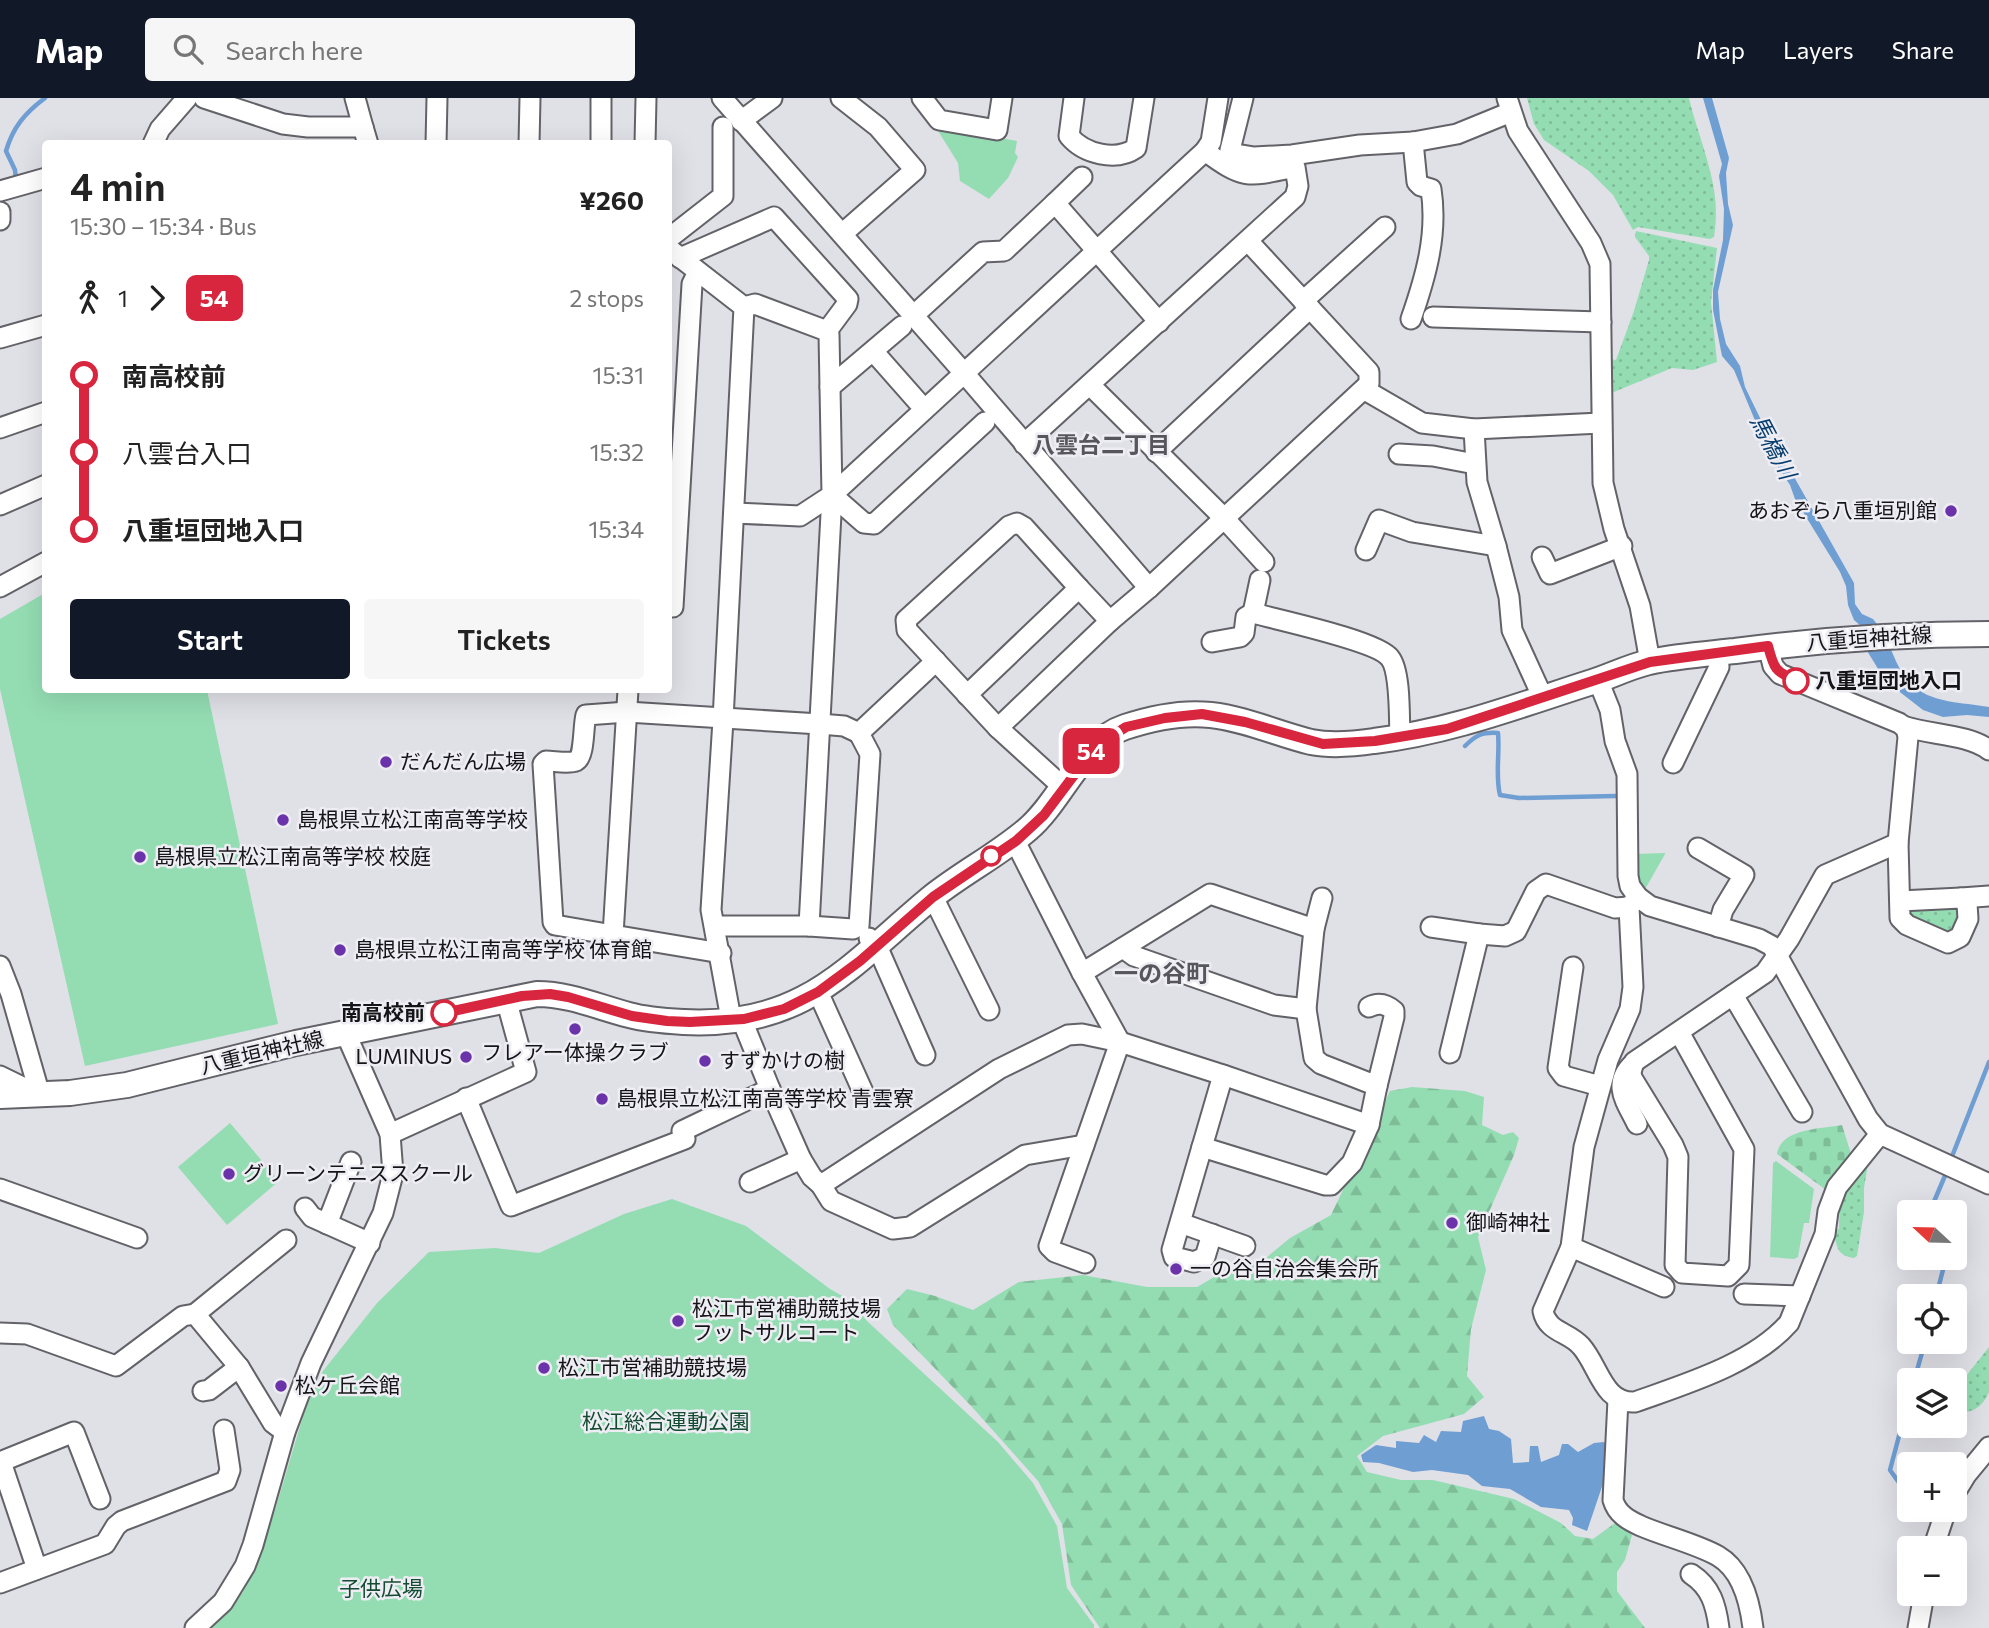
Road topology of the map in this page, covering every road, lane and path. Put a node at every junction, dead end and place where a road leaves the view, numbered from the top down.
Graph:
1 (187, 98) edge
2 (204, 98) edge
3 (355, 98) edge
4 (437, 98) edge
5 (530, 98) edge
6 (601, 98) edge
7 (646, 98) edge
8 (722, 98) edge
9 (772, 98) edge
10 (841, 98) edge
11 (922, 98) edge
12 (1002, 98) edge
13 (1074, 98) edge
14 (1144, 98) edge
15 (1218, 98) edge
16 (1243, 98) edge
17 (1509, 105) edge
18 (732, 124) junction
19 (365, 135) edge
20 (155, 140) edge
21 (436, 140) edge
22 (529, 140) edge
23 (601, 140) edge
24 (645, 140) edge
25 (1413, 142) junction
26 (1205, 151) junction
27 (1293, 161) junction
28 (1082, 177) dead end
29 (42, 179) edge
30 (10, 188) edge
31 (1055, 203) junction
32 (1385, 227) dead end
33 (842, 234) junction
34 (672, 236) edge
35 (1248, 241) junction
36 (1096, 251) junction
37 (674, 253) edge
38 (698, 272) junction
39 (1307, 305) junction
40 (744, 307) junction
41 (1433, 317) dead end
42 (1411, 319) dead end
43 (907, 321) junction
44 (1159, 322) junction
45 (1601, 322) junction
46 (42, 326) edge
47 (827, 331) junction
48 (0, 338) edge
49 (873, 351) junction
50 (964, 373) junction
51 (1090, 385) junction
52 (831, 387) junction
53 (1365, 390) junction
54 (918, 402) dead end
55 (42, 413) edge
56 (985, 422) dead end
57 (1601, 423) junction
58 (0, 428) edge
59 (1474, 429) junction
60 (1024, 444) junction
61 (1156, 452) junction
62 (1399, 454) dead end
63 (1475, 464) junction
64 (42, 487) edge
65 (832, 495) junction
66 (0, 505) edge
67 (734, 513) junction
68 (1223, 517) junction
69 (1496, 546) junction
70 (1622, 546) junction
71 (1366, 550) dead end
72 (1542, 557) dead end
73 (42, 564) edge
74 (0, 587) edge
75 (1079, 588) junction
76 (1149, 588) junction
77 (672, 607) edge
78 (1253, 613) junction
79 (1110, 621) junction
80 (1989, 634) edge
81 (1212, 642) dead end
82 (1768, 646) junction
83 (1718, 653) junction
84 (936, 661) junction
85 (1650, 662) junction
86 (1598, 680) junction
87 (628, 693) edge
88 (967, 695) junction
89 (1543, 698) junction
90 (627, 712) junction
91 (723, 720) junction
92 (820, 724) junction
93 (1903, 726) junction
94 (998, 728) junction
95 (859, 733) junction
96 (1400, 738) junction
97 (1989, 750) edge
98 (1673, 763) dead end
99 (1064, 788) junction
100 (1016, 841) junction
101 (1898, 843) junction
102 (1698, 848) dead end
103 (1989, 896) edge
104 (933, 897) junction
105 (1322, 898) dead end
106 (1961, 898) junction
107 (1900, 901) junction
108 (1633, 902) junction
109 (715, 926) junction
110 (809, 926) junction
111 (859, 926) junction
112 (1431, 927) dead end
113 (1718, 927) junction
114 (1314, 929) junction
115 (614, 934) junction
116 (1479, 934) junction
117 (877, 946) junction
118 (1124, 948) junction
119 (721, 953) junction
120 (1777, 955) junction
121 (0, 966) edge
122 (1573, 967) dead end
123 (1082, 974) junction
124 (818, 992) junction
125 (1732, 995) junction
126 (506, 999) junction
127 (1369, 1007) dead end
128 (1306, 1009) junction
129 (989, 1010) dead end
130 (737, 1019) junction
131 (1679, 1032) junction
132 (346, 1034) junction
133 (1119, 1042) junction
134 (1450, 1053) dead end
135 (925, 1055) dead end
136 (1634, 1062) junction
137 (1223, 1075) junction
138 (0, 1076) edge
139 (1377, 1086) junction
140 (1600, 1086) junction
141 (770, 1089) junction
142 (864, 1094) dead end
143 (40, 1095) junction
144 (0, 1096) edge
145 (466, 1098) junction
146 (1802, 1112) dead end
147 (1637, 1124) dead end
148 (1369, 1125) junction
149 (390, 1134) junction
150 (1880, 1134) junction
151 (1084, 1145) junction
152 (1202, 1147) junction
153 (800, 1159) junction
154 (351, 1162) dead end
155 (750, 1182) dead end
156 (1989, 1184) edge
157 (821, 1185) junction
158 (0, 1189) edge
159 (304, 1208) dead end
160 (327, 1224) junction
161 (1186, 1225) dead end
162 (1212, 1234) junction
163 (137, 1238) dead end
164 (286, 1240) dead end
165 (370, 1243) junction
166 (1245, 1245) dead end
167 (1571, 1247) junction
168 (1085, 1263) dead end
169 (1664, 1287) dead end
170 (1744, 1294) dead end
171 (1800, 1296) junction
172 (195, 1314) junction
173 (0, 1333) edge
174 (239, 1367) junction
175 (203, 1391) dead end
176 (1618, 1400) junction
177 (224, 1430) dead end
178 (285, 1432) junction
179 (1989, 1447) edge
180 (0, 1462) edge
181 (1967, 1474) edge
182 (100, 1499) dead end
183 (37, 1569) junction
184 (1691, 1574) dead end
185 (0, 1583) edge
186 (1922, 1606) edge
187 (195, 1628) edge
188 (1719, 1628) edge
189 (1753, 1628) edge
190 (1919, 1628) edge

1 - 20 street
2 - 19 street
3 - 19 street
4 - 21 street
5 - 22 street
6 - 23 street
7 - 24 street
8 - 18 street
9 - 18 street
10 - 33 street
11 - 12 street
13 - 14 street
15 - 26 street
16 - 27 street
17 - 25 street
17 - 45 street
18 - 33 street
18 - 34 street
25 - 27 street
25 - 42 street
26 - 27 street
26 - 36 street
27 - 35 street
28 - 31 street
29 - 30 street
31 - 36 street
31 - 43 street
32 - 39 street
33 - 43 street
35 - 39 street
35 - 44 street
36 - 44 street
36 - 50 street
37 - 38 street
37 - 47 street
38 - 40 street
38 - 77 street
39 - 53 street
39 - 61 street
40 - 47 street
40 - 67 street
41 - 45 street
43 - 49 street
43 - 50 street
44 - 51 street
45 - 57 street
46 - 48 street
47 - 52 street
49 - 52 street
49 - 54 street
50 - 60 street
50 - 65 street
51 - 60 street
51 - 61 street
52 - 65 street
53 - 59 street
53 - 68 street
55 - 58 street
56 - 65 street
57 - 59 street
57 - 70 street
59 - 63 street
60 - 76 street
61 - 68 street
62 - 63 street
63 - 69 street
64 - 66 street
65 - 67 street
65 - 92 street
67 - 91 street
68 - 76 street
68 - 78 street
69 - 71 street
69 - 89 street
70 - 72 street
70 - 85 street
73 - 74 street
75 - 79 street
75 - 84 street
75 - 88 street
76 - 79 street
78 - 81 street
78 - 96 street
79 - 94 street
80 - 82 main road, 八重垣神社線
82 - 83 main road, 八重垣神社線
82 - 93 street
83 - 85 main road, 八重垣神社線
83 - 98 street
84 - 88 street
84 - 95 street
85 - 86 main road, 八重垣神社線
86 - 89 main road, 八重垣神社線
86 - 108 street
87 - 90 street
88 - 94 street
89 - 96 main road, 八重垣神社線
90 - 91 street
90 - 115 street
90 - 115 street
91 - 92 street
91 - 109 street
92 - 95 street
92 - 110 street
93 - 97 street
93 - 101 street
94 - 99 street
95 - 111 street
96 - 99 main road, 八重垣神社線
99 - 100 main road, 八重垣神社線
100 - 104 main road, 八重垣神社線
100 - 123 street
101 - 107 street
101 - 120 street
102 - 113 street
103 - 106 street
104 - 117 main road, 八重垣神社線
104 - 129 street
105 - 114 street
106 - 107 street
106 - 107 street
108 - 113 street
108 - 116 street
108 - 140 street
109 - 110 street
109 - 119 street
110 - 111 street
111 - 117 street
112 - 116 street
113 - 120 street
114 - 118 street
114 - 128 street
115 - 119 street
116 - 134 street
117 - 124 main road, 八重垣神社線
117 - 135 street
118 - 123 street
118 - 128 street
119 - 130 street
120 - 125 street
120 - 150 street
121 - 143 street
122 - 140 street
123 - 133 street
124 - 130 main road, 八重垣神社線
124 - 142 street
125 - 131 street
125 - 146 street
126 - 130 main road, 八重垣神社線
126 - 132 main road, 八重垣神社線
126 - 145 street
127 - 139 street
128 - 139 street
130 - 141 street
131 - 136 street
131 - 136 street
132 - 143 main road, 八重垣神社線
132 - 149 street
133 - 137 street
133 - 151 street
133 - 157 street
136 - 147 street
137 - 148 street
137 - 152 street
138 - 143 street
139 - 148 street
140 - 167 street
141 - 145 street
141 - 153 street
143 - 144 main road, 八重垣神社線
145 - 149 street
148 - 152 street
149 - 165 street
150 - 156 street
150 - 171 street
151 - 157 street
151 - 168 street
152 - 162 street
153 - 155 street
153 - 157 street
154 - 160 street
158 - 163 street
159 - 160 street
160 - 165 street
161 - 162 street
162 - 166 street
164 - 172 street
165 - 178 street
167 - 169 street
167 - 176 street
170 - 171 street
171 - 176 street
172 - 173 street
172 - 174 street
174 - 175 street
174 - 178 street
176 - 189 street
177 - 183 street
178 - 187 street
179 - 181 street
180 - 182 street
180 - 183 street
183 - 185 street
184 - 188 street
186 - 190 street

